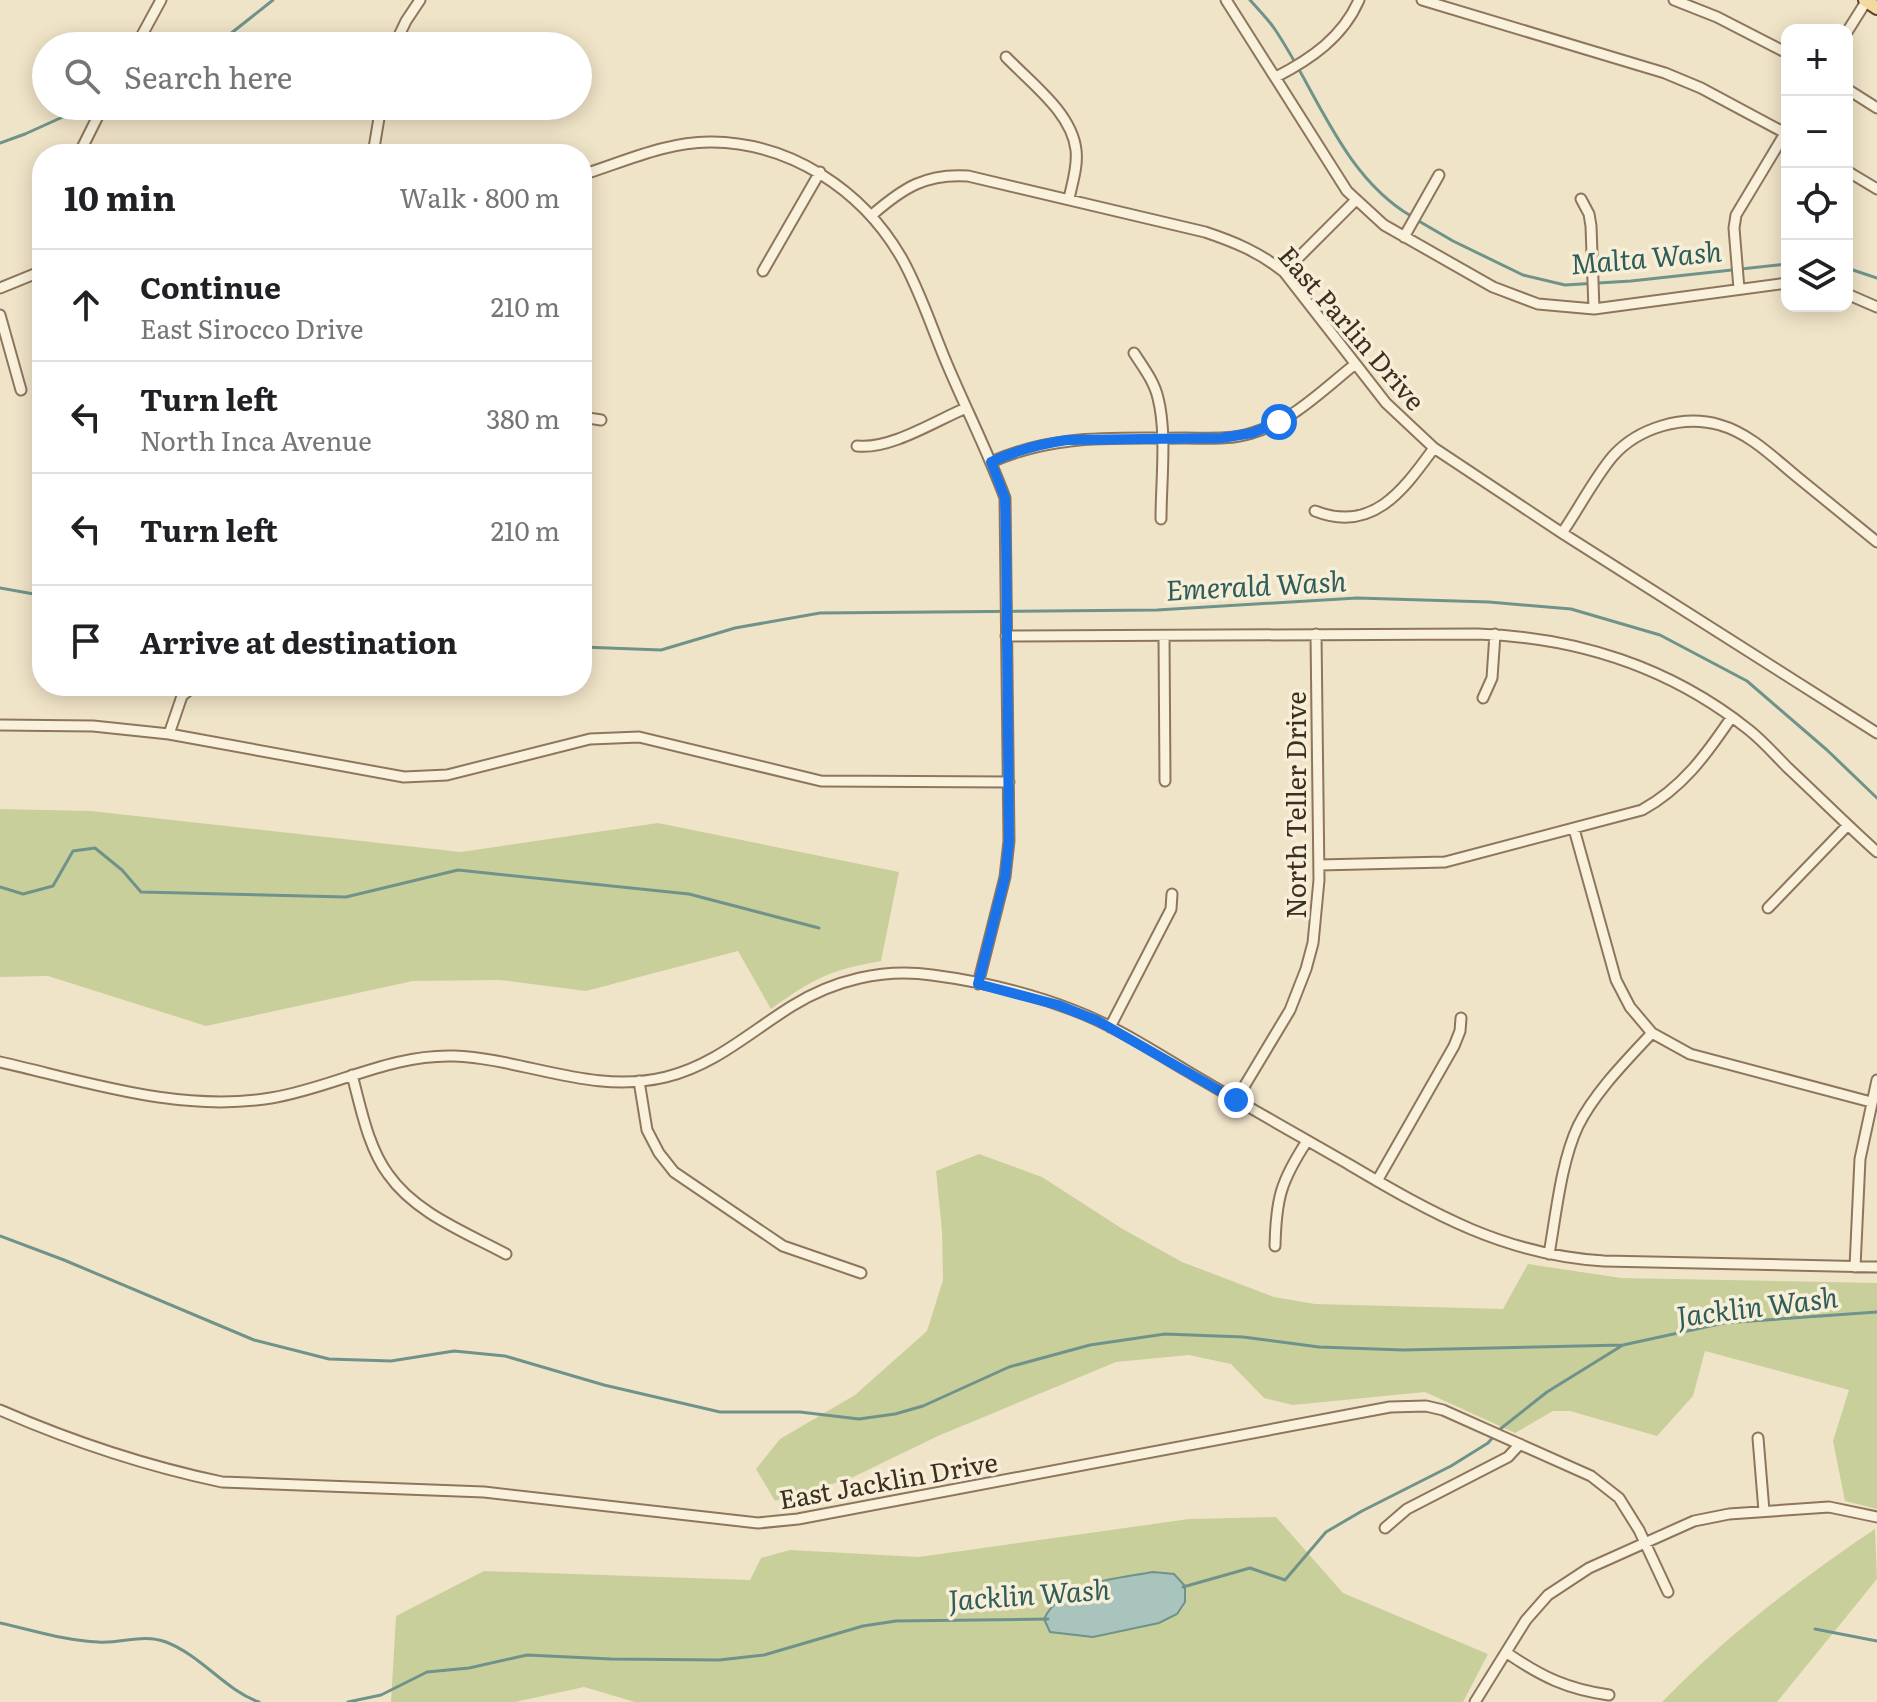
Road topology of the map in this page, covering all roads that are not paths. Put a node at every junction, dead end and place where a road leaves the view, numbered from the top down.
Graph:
1 (161, 0) edge
2 (420, 0) edge
3 (1226, 0) edge
4 (1359, 0) edge
5 (1422, 0) edge
6 (1674, 0) edge
7 (1869, 2) edge
8 (1853, 24) edge
9 (144, 32) edge
10 (401, 32) edge
11 (1781, 50) edge
12 (1006, 57) dead end
13 (1276, 77) junction
14 (1853, 93) edge
15 (1877, 108) edge
16 (96, 120) edge
17 (379, 120) edge
18 (1781, 129) edge
19 (1781, 140) edge
20 (84, 144) edge
21 (375, 144) edge
22 (592, 172) edge
23 (820, 172) junction
24 (1439, 175) dead end
25 (1853, 175) edge
26 (1877, 189) edge
27 (1069, 199) junction
28 (1581, 199) dead end
29 (1356, 200) junction
30 (872, 215) junction
31 (1404, 237) junction
32 (763, 271) dead end
33 (1284, 272) junction
34 (32, 275) edge
35 (1781, 284) edge
36 (0, 288) edge
37 (1739, 289) junction
38 (1853, 297) edge
39 (1877, 307) edge
40 (1594, 309) junction
41 (0, 315) edge
42 (1134, 353) dead end
43 (1354, 365) junction
44 (21, 390) dead end
45 (966, 408) junction
46 (592, 419) edge
47 (601, 420) dead end
48 (1161, 439) junction
49 (857, 446) dead end
50 (1434, 448) junction
51 (991, 462) junction
52 (1315, 511) dead end
53 (1161, 519) dead end
54 (1562, 533) junction
55 (1877, 542) edge
56 (1316, 634) junction
57 (1495, 634) junction
58 (1006, 636) junction
59 (1164, 636) junction
60 (182, 696) edge
61 (1483, 698) dead end
62 (1731, 718) junction
63 (0, 725) edge
64 (1877, 733) edge
65 (169, 734) junction
66 (1165, 781) dead end
67 (1009, 782) junction
68 (1848, 825) junction
69 (1574, 829) junction
70 (1877, 852) edge
71 (1319, 865) junction
72 (1172, 894) dead end
73 (1768, 908) dead end
74 (978, 984) junction
75 (1461, 1018) dead end
76 (1110, 1027) junction
77 (1652, 1033) junction
78 (0, 1062) edge
79 (352, 1075) junction
80 (1877, 1080) edge
81 (639, 1081) junction
82 (1236, 1100) junction
83 (1871, 1102) junction
84 (1307, 1141) junction
85 (1377, 1181) junction
86 (1275, 1246) dead end
87 (506, 1254) dead end
88 (1549, 1254) junction
89 (1855, 1267) junction
90 (1877, 1267) edge
91 (861, 1273) dead end
92 (0, 1410) edge
93 (1758, 1438) dead end
94 (1520, 1444) junction
95 (1764, 1511) junction
96 (1877, 1517) edge
97 (1385, 1528) dead end
98 (1645, 1544) junction
99 (1668, 1592) dead end
100 (1507, 1653) junction
101 (1609, 1695) dead end
102 (1475, 1702) edge

1 - 9 street
2 - 10 street
3 - 13 street
4 - 13 street
5 - 18 street
6 - 11 street
7 - 8 street
12 - 27 street
13 - 29 street
14 - 15 street
16 - 20 street
17 - 21 street
19 - 37 street
22 - 23 street
23 - 30 street
23 - 32 street
24 - 31 street
25 - 26 street
27 - 30 street, East Parlin Drive
27 - 33 street, East Parlin Drive
28 - 40 street
29 - 31 street
29 - 33 street
30 - 45 street
31 - 40 street
33 - 43 street, East Parlin Drive
34 - 36 street
35 - 37 street
37 - 40 street
38 - 39 street
41 - 44 street
42 - 48 street
43 - 48 street
43 - 50 street, East Parlin Drive
45 - 49 street
45 - 51 street
46 - 47 street
48 - 51 street
48 - 53 street
50 - 52 street
50 - 54 street, East Parlin Drive
51 - 58 street
54 - 55 street
54 - 64 street, East Parlin Drive
56 - 57 street
56 - 59 street
56 - 71 street, North Teller Drive
57 - 61 street
57 - 62 street
58 - 59 street
58 - 67 street
59 - 66 street
60 - 65 street
62 - 68 street
62 - 69 street
63 - 65 street
65 - 67 street
67 - 74 street
68 - 70 street
68 - 73 street
69 - 71 street
69 - 77 street
71 - 82 street, North Teller Drive
72 - 76 street
74 - 76 street
74 - 81 street
75 - 85 street
76 - 82 street
77 - 83 street
77 - 88 street
78 - 79 street
79 - 81 street
79 - 87 street
80 - 83 street
81 - 91 street
82 - 84 street
83 - 89 street
84 - 85 street
84 - 86 street
85 - 88 street
88 - 89 street
89 - 90 street
92 - 94 street, East Jacklin Drive
93 - 95 street
94 - 97 street
94 - 98 street, East Jacklin Drive
95 - 96 street
95 - 98 street
98 - 99 street, East Jacklin Drive
98 - 100 street
100 - 101 street
100 - 102 street

